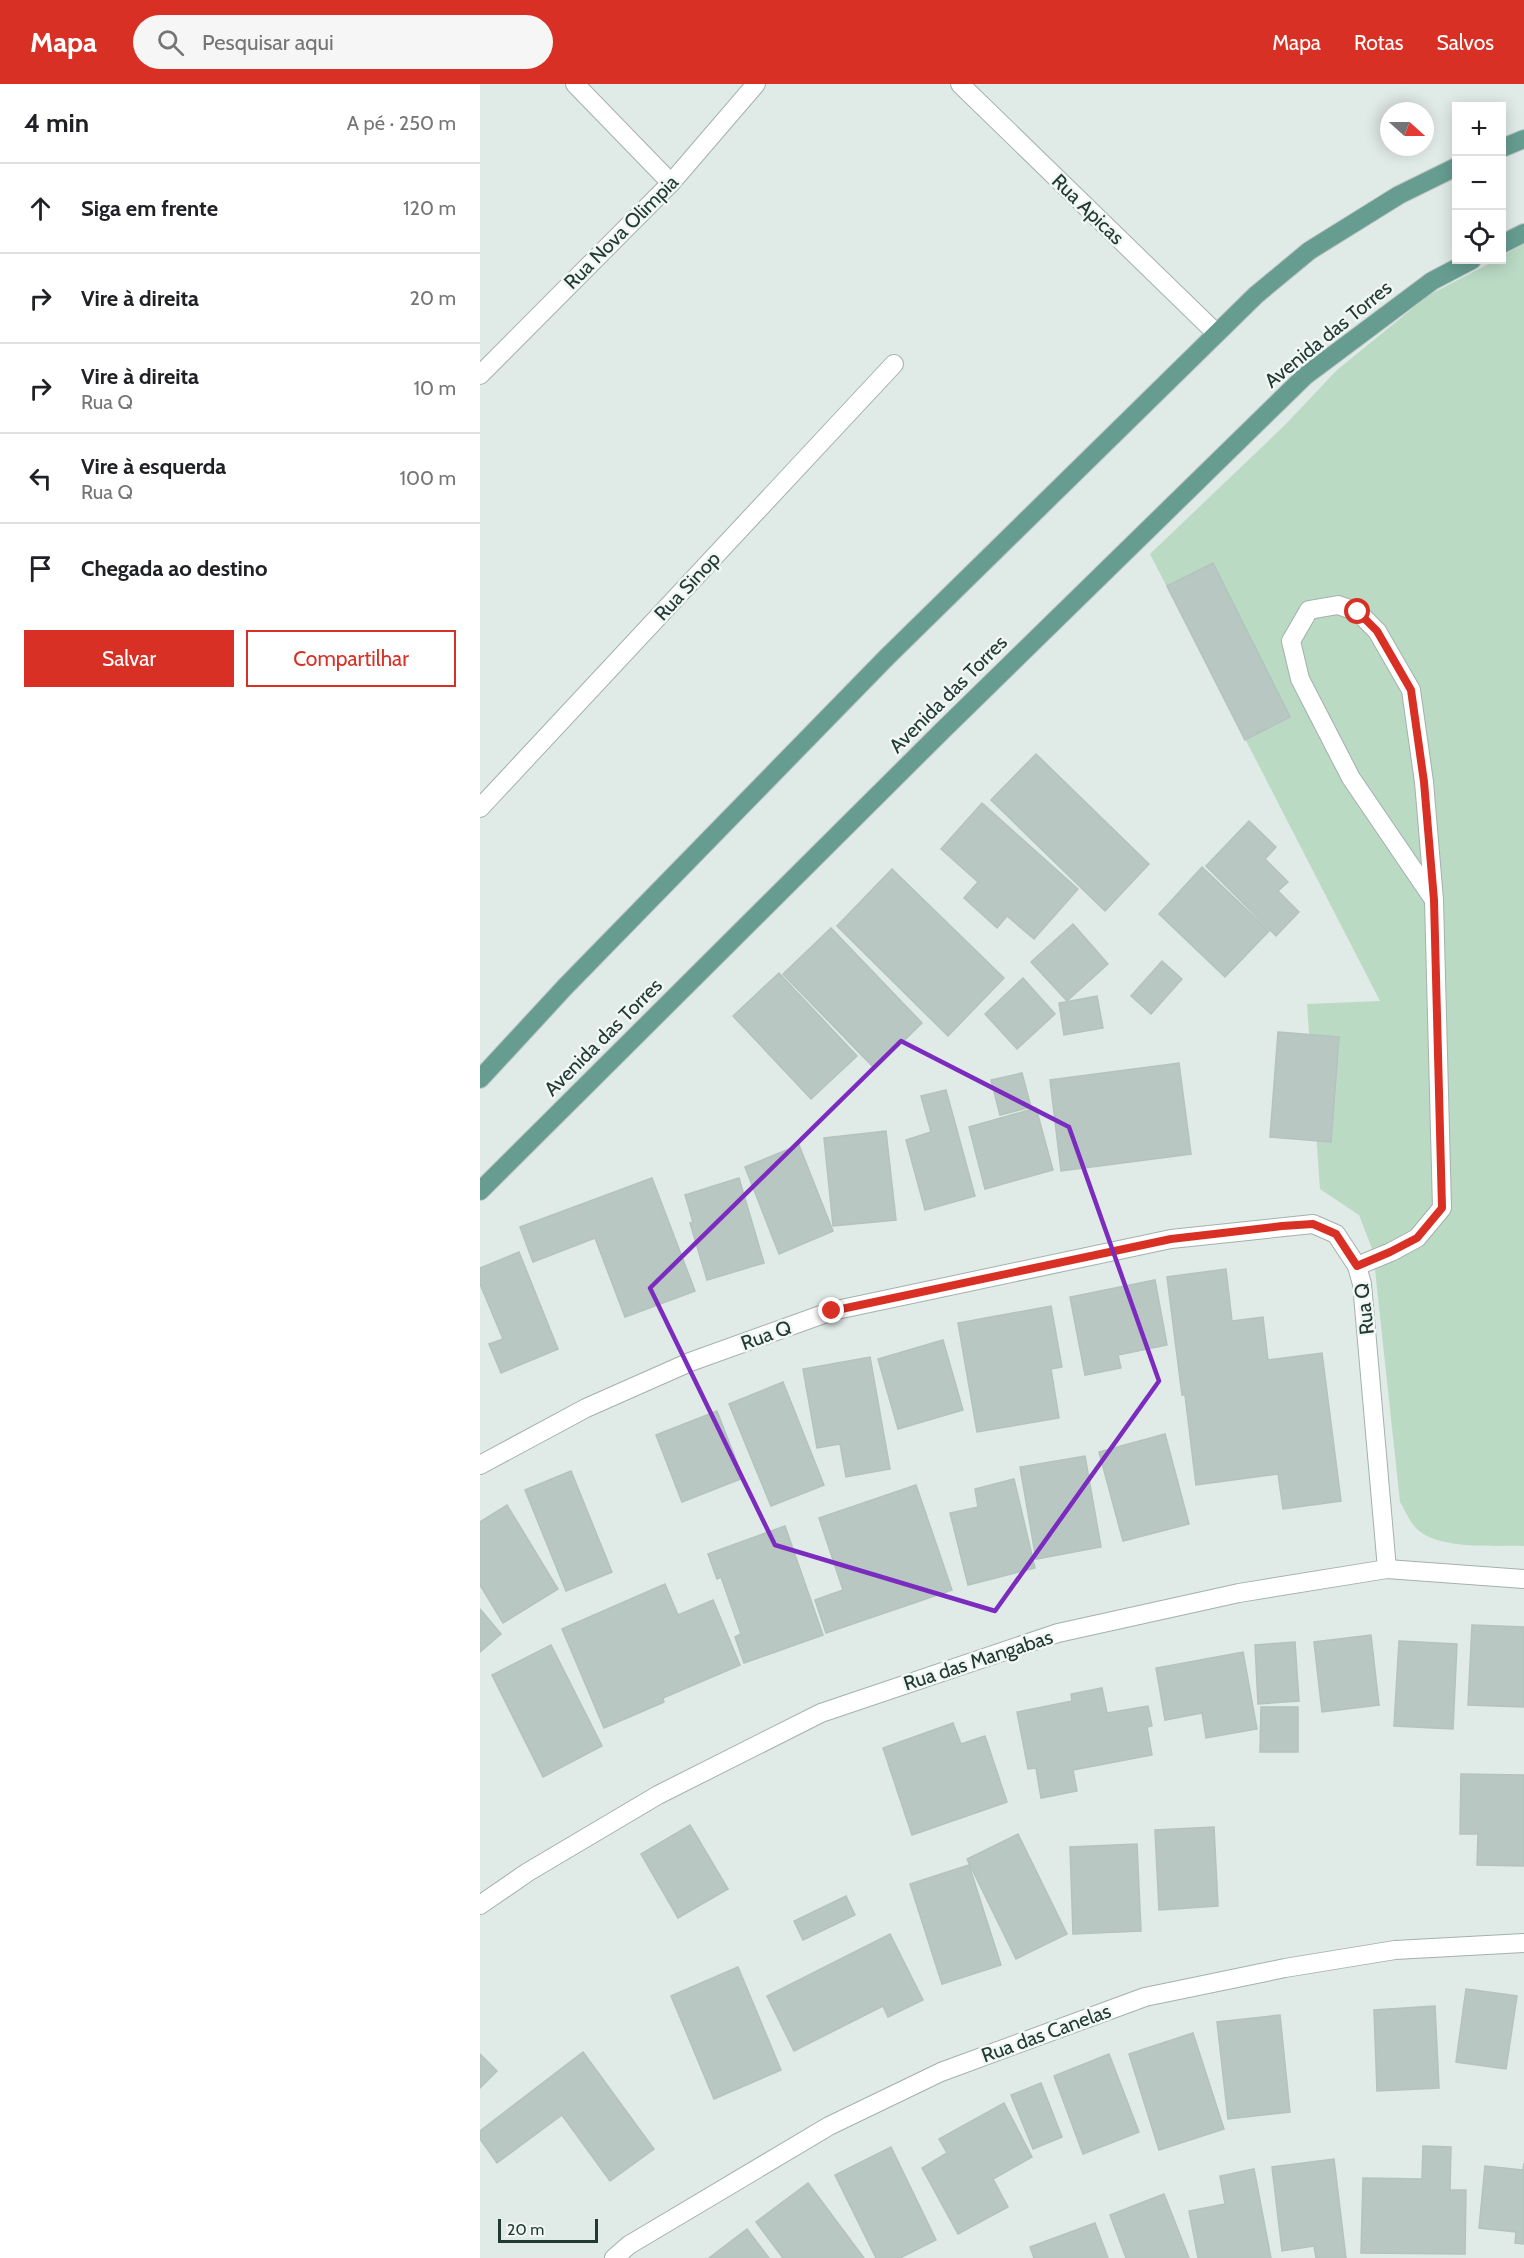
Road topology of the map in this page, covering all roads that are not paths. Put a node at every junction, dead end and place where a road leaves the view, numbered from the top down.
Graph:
1 (576, 84) edge
2 (756, 84) edge
3 (960, 84) edge
4 (1524, 139) edge
5 (1506, 146) edge
6 (1452, 169) edge
7 (671, 183) junction
8 (1524, 233) edge
9 (1506, 242) edge
10 (1464, 264) edge
11 (1216, 333) junction
12 (894, 364) dead end
13 (480, 375) edge
14 (483, 801) edge
15 (1434, 900) junction
16 (480, 1079) edge
17 (480, 1191) edge
18 (1357, 1266) junction
19 (480, 1465) edge
20 (1387, 1569) junction
21 (1524, 1579) edge
22 (480, 1905) edge
23 (1524, 1943) edge
24 (615, 2258) edge

1 - 7 street
2 - 7 street, Rua Nova Olimpia
3 - 11 street, Rua Apicas
4 - 5 main road
6 - 11 main road
7 - 13 street, Rua Nova Olimpia
8 - 9 main road
10 - 17 main road, Avenida das Torres
11 - 16 main road
12 - 14 street, Rua Sinop
15 - 15 street
15 - 18 street
18 - 19 street, Rua Q
18 - 20 street, Rua Q
20 - 21 street, Rua das Mangabas
20 - 22 street, Rua das Mangabas
23 - 24 street, Rua das Canelas

